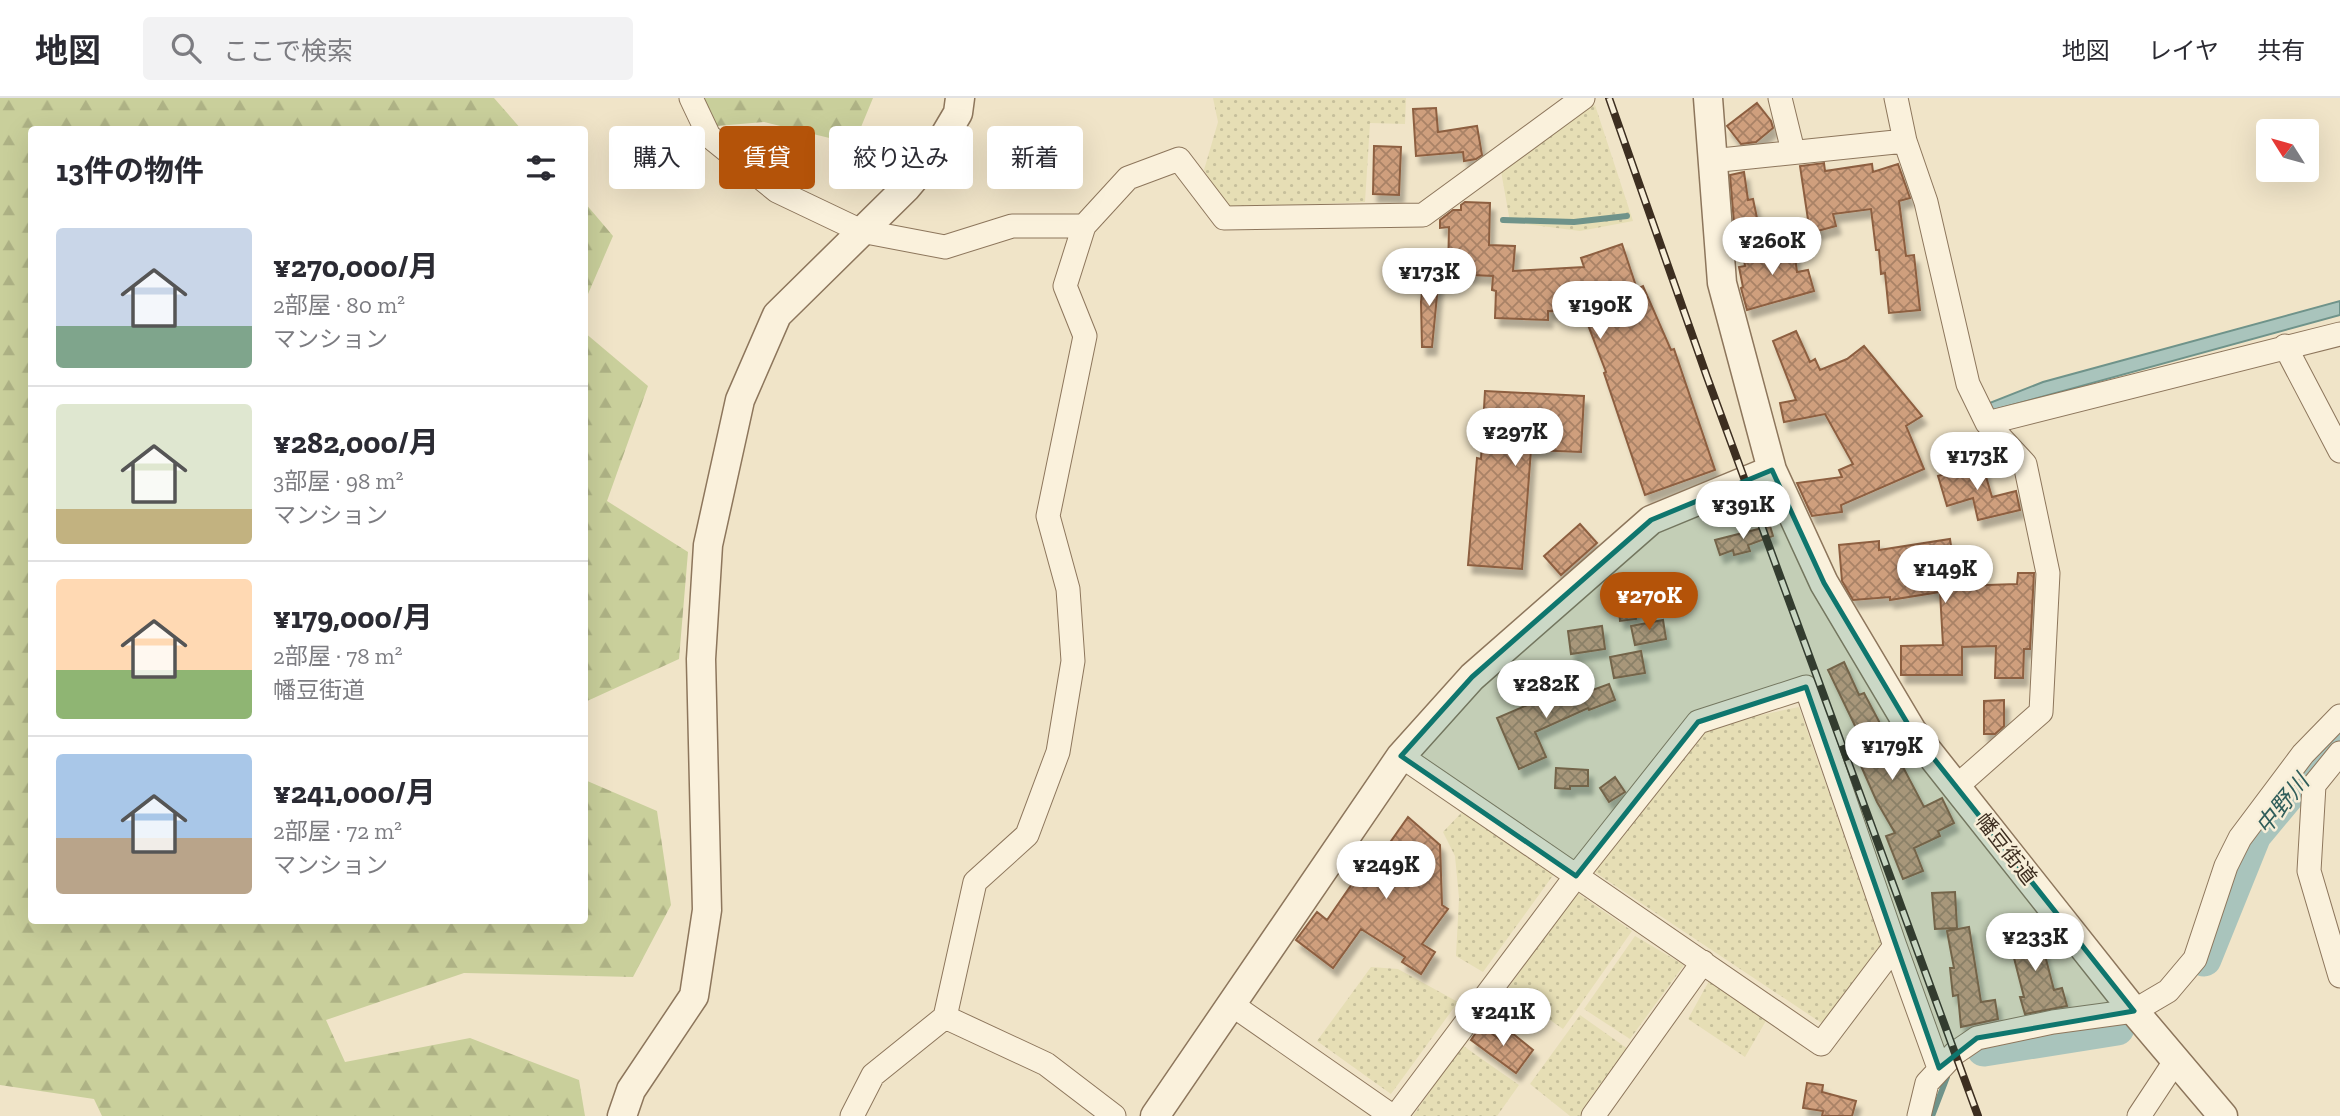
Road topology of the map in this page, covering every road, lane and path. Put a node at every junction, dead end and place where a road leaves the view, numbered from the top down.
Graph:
1 (691, 98) edge
2 (960, 98) edge
3 (1583, 98) edge
4 (1708, 98) edge
5 (1780, 98) edge
6 (1896, 98) edge
7 (1905, 141) junction
8 (1793, 151) junction
9 (1712, 160) junction
10 (1084, 226) junction
11 (861, 231) junction
12 (2340, 334) edge
13 (2285, 346) junction
14 (1987, 423) junction
15 (2340, 451) edge
16 (1772, 470) junction
17 (2340, 716) edge
18 (2340, 753) edge
19 (1401, 756) junction
20 (1957, 786) junction
21 (1576, 876) junction
22 (1895, 946) junction
23 (1703, 962) junction
24 (2340, 976) edge
25 (1231, 1004) junction
26 (2134, 1011) junction
27 (945, 1017) junction
28 (2176, 1060) junction
29 (1939, 1068) junction
30 (622, 1116) edge
31 (852, 1116) edge
32 (1115, 1116) edge
33 (1155, 1116) edge
34 (1394, 1116) edge
35 (1593, 1116) edge
36 (1919, 1116) edge
37 (2139, 1116) edge
38 (2223, 1116) edge

1 - 11 street
2 - 11 street
3 - 10 street
4 - 9 street, 幡豆街道
5 - 8 street
6 - 7 street
7 - 8 street
7 - 14 street
8 - 9 street
9 - 16 street, 幡豆街道
10 - 11 street
10 - 27 street
11 - 30 street
12 - 13 street
13 - 14 street
13 - 15 street
14 - 20 street
16 - 19 street
16 - 20 street, 幡豆街道
17 - 26 street
18 - 24 street
19 - 21 street
19 - 25 street
20 - 26 street, 幡豆街道
21 - 22 street
21 - 23 street
21 - 34 street
22 - 23 street
22 - 29 street
23 - 35 street
25 - 33 street
25 - 34 street
26 - 28 street, 幡豆街道
26 - 29 street
27 - 31 street
27 - 32 street
28 - 37 street
28 - 38 street
29 - 36 street

